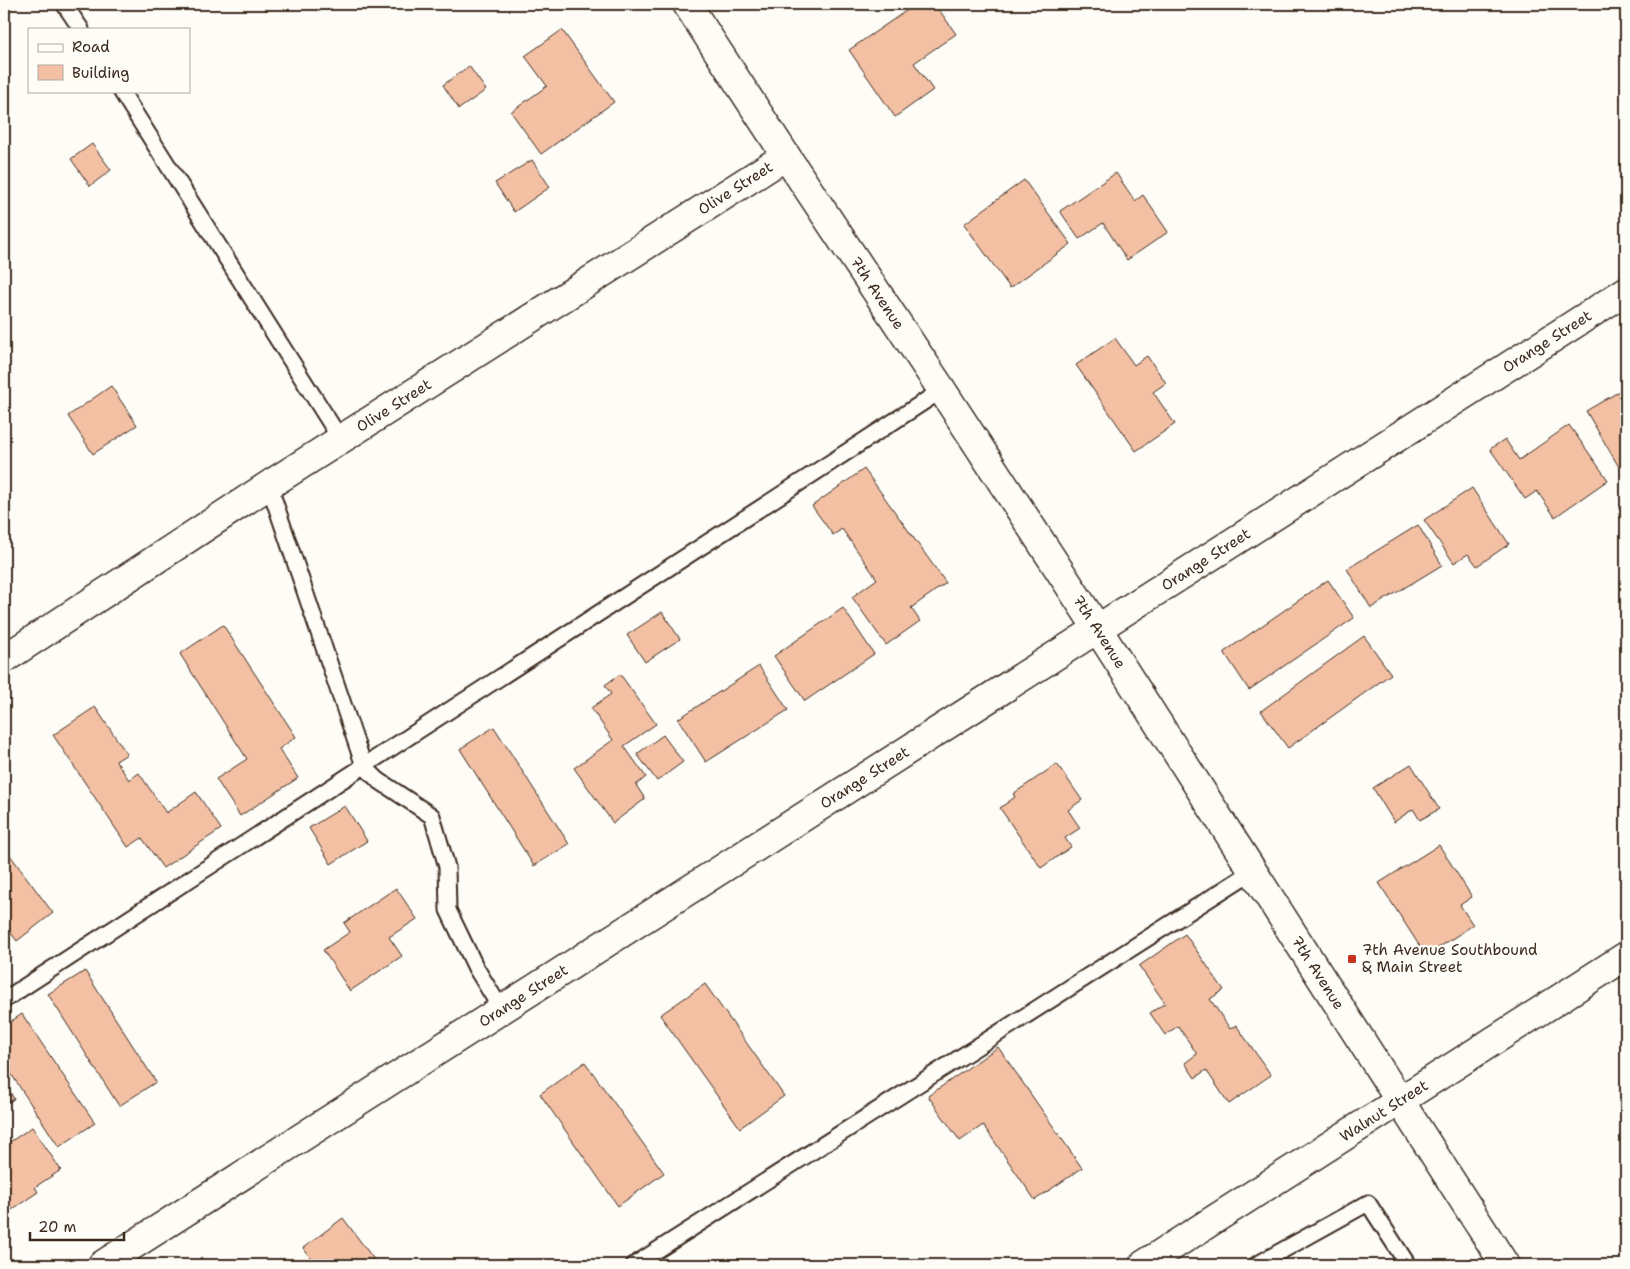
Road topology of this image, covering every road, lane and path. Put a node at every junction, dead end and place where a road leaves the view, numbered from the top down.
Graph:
1 (64, 4) edge
2 (688, 4) edge
3 (79, 28) edge
4 (122, 92) edge
5 (786, 156) junction
6 (1626, 291) edge
7 (942, 390) junction
8 (341, 440) junction
9 (268, 485) junction
10 (1097, 628) junction
11 (4, 659) edge
12 (364, 766) junction
13 (1253, 871) junction
14 (1626, 956) edge
15 (4, 1000) edge
16 (501, 1009) junction
17 (1400, 1100) junction
18 (102, 1265) edge
19 (634, 1265) edge
20 (1143, 1265) edge
21 (1256, 1265) edge
22 (1408, 1265) edge
23 (1505, 1265) edge

1 - 3 lane
2 - 5 street, 7th Avenue
4 - 8 lane
5 - 7 street, 7th Avenue
5 - 8 street, Olive Street
6 - 10 street, Orange Street
7 - 10 street, 7th Avenue
7 - 12 lane
8 - 9 street, Olive Street
9 - 11 street, Olive Street
9 - 12 lane
10 - 13 street, 7th Avenue
10 - 16 street, Orange Street
12 - 15 lane
12 - 16 lane
13 - 17 street, 7th Avenue
13 - 19 lane
14 - 17 street, Walnut Street
16 - 18 street, Orange Street
17 - 20 street, Walnut Street
17 - 23 street, 7th Avenue
21 - 22 lane

